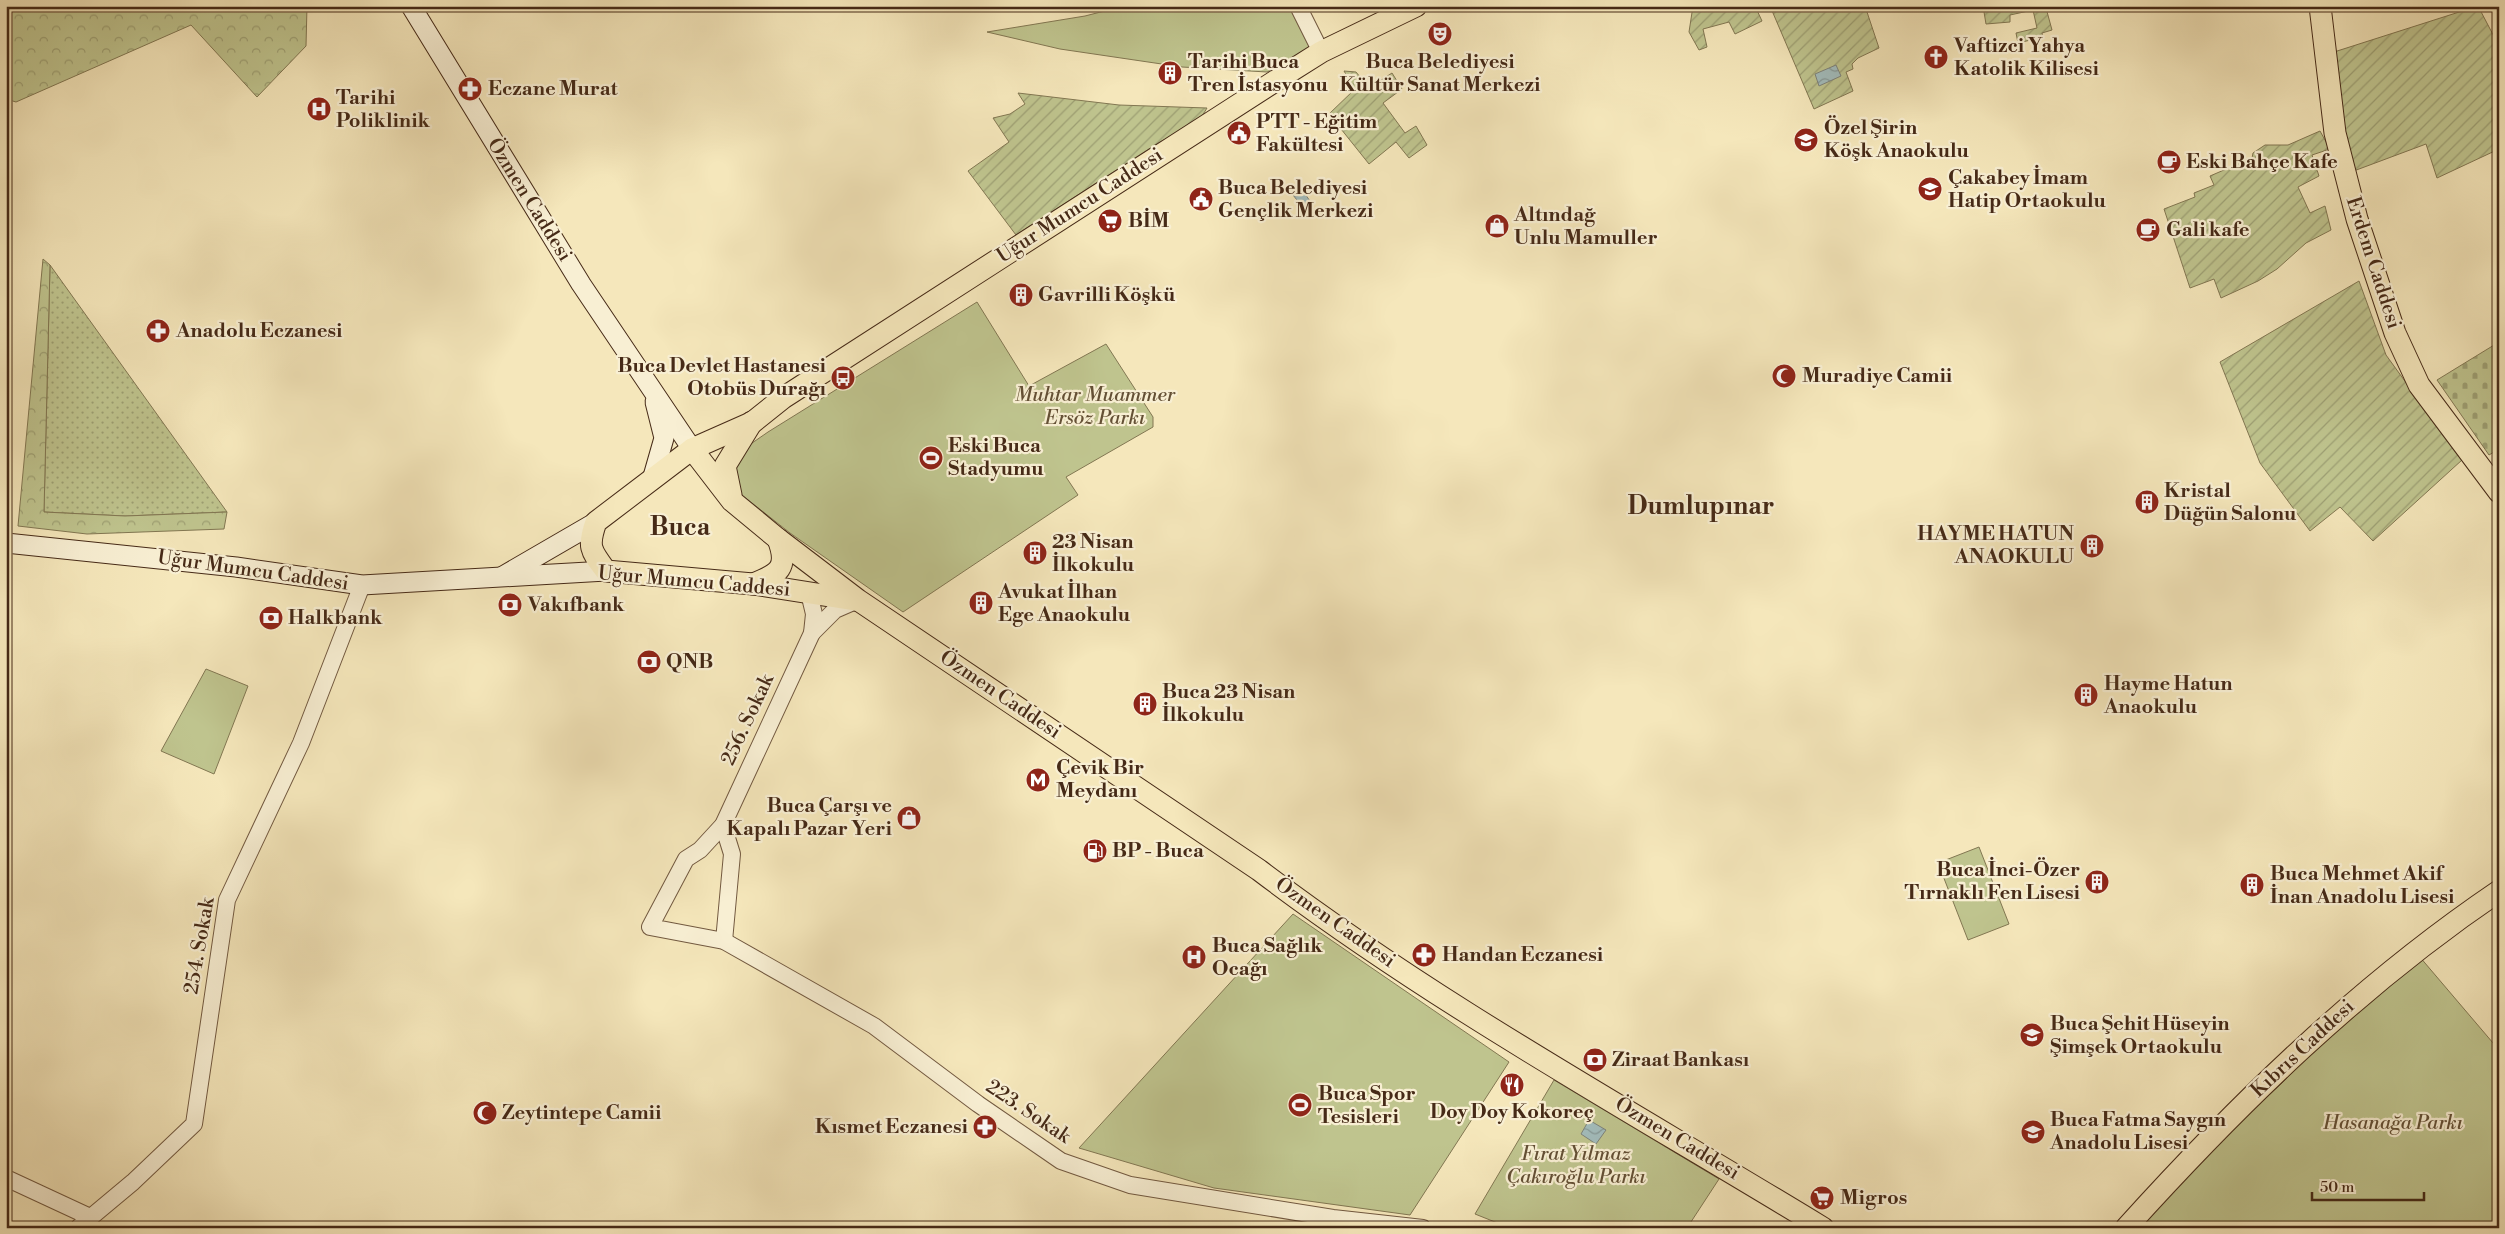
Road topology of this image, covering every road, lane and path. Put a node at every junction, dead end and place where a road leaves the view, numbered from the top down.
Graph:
1 (411, 6) edge
2 (1298, 6) edge
3 (1416, 6) edge
4 (2320, 6) edge
5 (1320, 52) junction
6 (653, 391) junction
7 (753, 422) junction
8 (692, 449) junction
9 (652, 480) junction
10 (2499, 492) edge
11 (732, 501) junction
12 (596, 522) junction
13 (778, 539) junction
14 (6, 543) edge
15 (606, 571) junction
16 (500, 578) junction
17 (753, 584) junction
18 (362, 585) junction
19 (809, 593) junction
20 (858, 600) junction
21 (812, 633) junction
22 (723, 824) junction
23 (2499, 890) edge
24 (650, 927) joint
25 (724, 941) junction
26 (6, 1178) edge
27 (84, 1222) edge
28 (1423, 1228) edge
29 (1823, 1228) edge
30 (2126, 1228) edge

1 - 6 main road, Özmen Caddesi
2 - 5 street
3 - 5 main road, Uğur Mumcu Caddesi
4 - 10 main road, Erdem Caddesi
5 - 7 main road, Uğur Mumcu Caddesi
6 - 8 main road, Özmen Caddesi
6 - 9 main road
7 - 8 main road, Uğur Mumcu Caddesi
7 - 11 main road, Uğur Mumcu Caddesi
8 - 9 main road, Uğur Mumcu Caddesi
8 - 11 main road, Özmen Caddesi
9 - 12 main road, Uğur Mumcu Caddesi
11 - 13 main road, Özmen Caddesi
12 - 15 main road
12 - 16 main road, Uğur Mumcu Caddesi
13 - 17 main road
13 - 20 main road, Özmen Caddesi
14 - 18 main road, Uğur Mumcu Caddesi
15 - 16 main road, Uğur Mumcu Caddesi
15 - 17 main road, Uğur Mumcu Caddesi
16 - 18 main road, Uğur Mumcu Caddesi
17 - 19 main road, Uğur Mumcu Caddesi
18 - 27 street, 254. Sokak
19 - 20 main road, Uğur Mumcu Caddesi
19 - 21 street, 256. Sokak
20 - 21 street, 256. Sokak
20 - 29 main road, Özmen Caddesi
21 - 22 street, 256. Sokak
22 - 24 street, 256. Sokak
22 - 25 street
23 - 30 main road, Kıbrıs Caddesi
24 - 25 street, 223. Sokak
25 - 28 street, 223. Sokak
26 - 27 street

